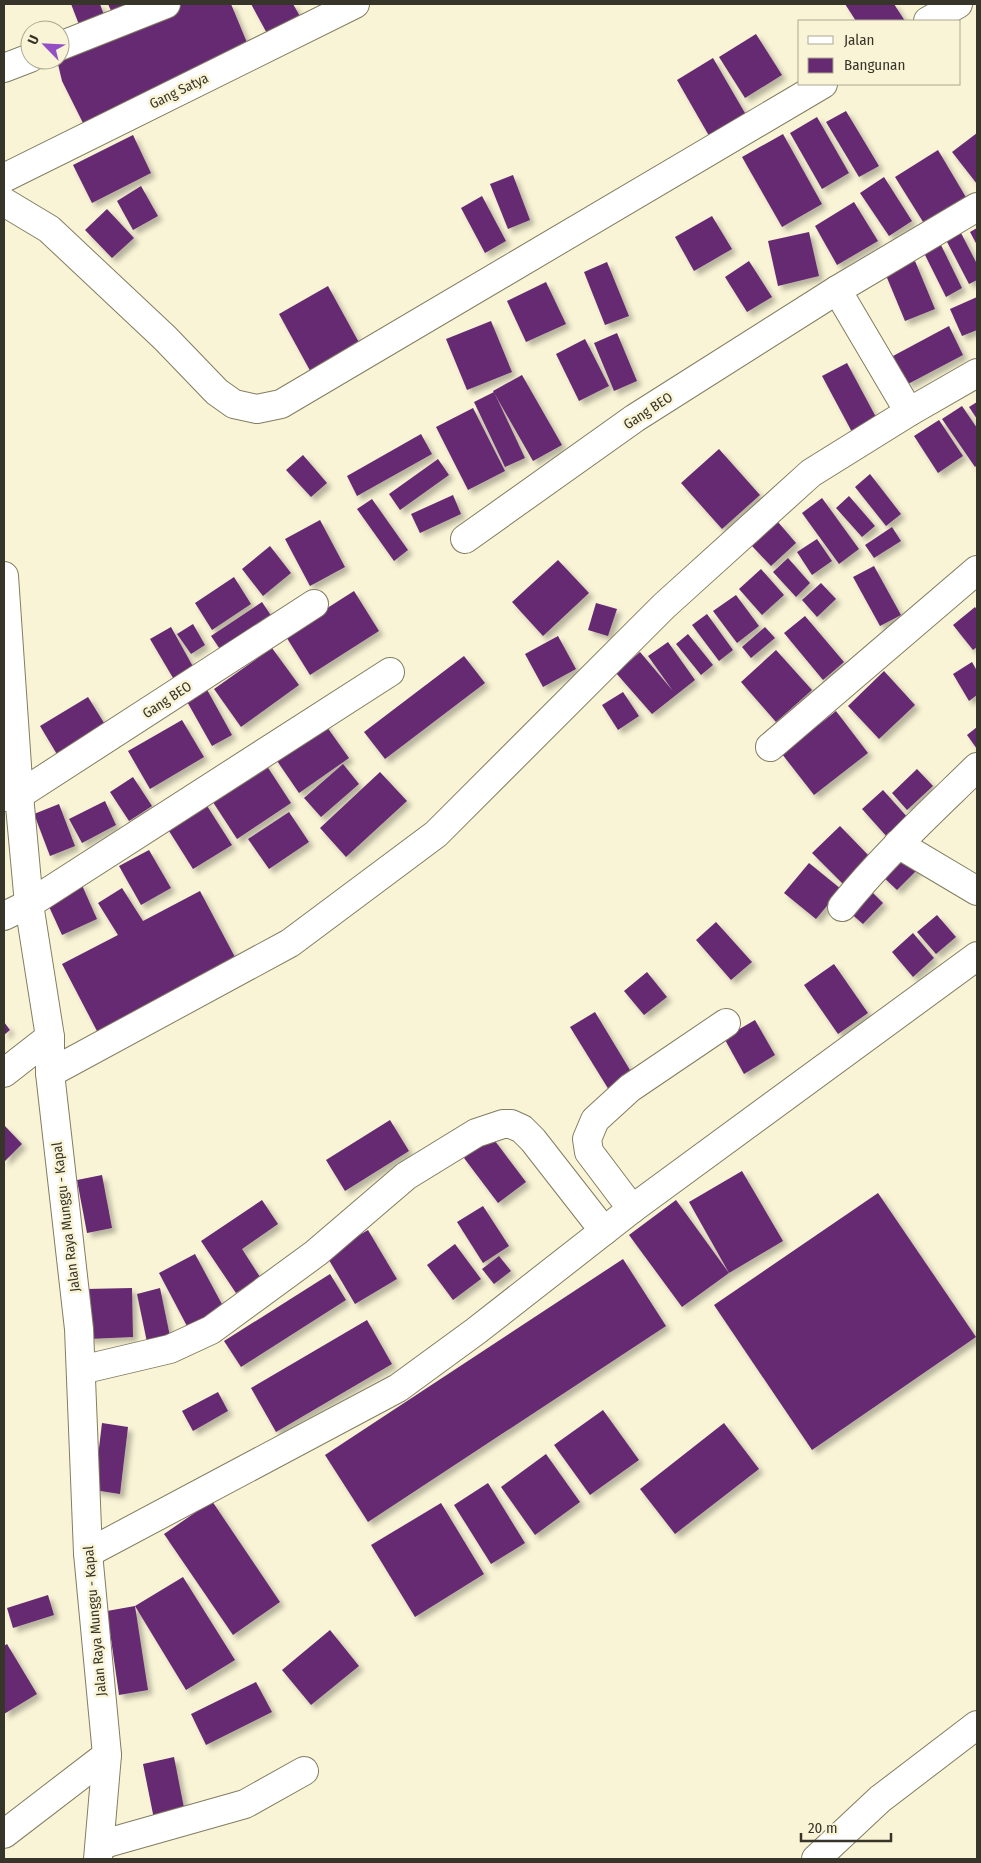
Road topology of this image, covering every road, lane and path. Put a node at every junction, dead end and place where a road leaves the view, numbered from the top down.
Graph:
1 (166, 4) edge
2 (355, 4) edge
3 (958, 4) edge
4 (930, 20) edge
5 (70, 42) edge
6 (20, 62) edge
7 (4, 68) edge
8 (821, 85) edge
9 (4, 178) edge
10 (4, 202) edge
11 (977, 207) edge
12 (837, 290) junction
13 (977, 373) edge
14 (909, 412) junction
15 (466, 539) dead end
16 (977, 570) edge
17 (4, 576) edge
18 (314, 604) dead end
19 (390, 672) dead end
20 (770, 747) dead end
21 (977, 767) edge
22 (11, 796) edge
23 (898, 844) junction
24 (977, 891) edge
25 (28, 904) junction
26 (842, 907) dead end
27 (4, 916) edge
28 (977, 956) edge
29 (726, 1023) dead end
30 (50, 1037) junction
31 (4, 1073) edge
32 (50, 1073) junction
33 (632, 1209) junction
34 (604, 1231) junction
35 (81, 1370) junction
36 (88, 1552) junction
37 (977, 1725) edge
38 (108, 1755) junction
39 (304, 1771) dead end
40 (4, 1834) edge
41 (99, 1852) edge
42 (816, 1859) edge

1 - 5 street
2 - 9 street, Gang Satya
3 - 4 street
6 - 7 street
8 - 10 street
11 - 12 street, Gang BEO
12 - 14 street
12 - 15 street, Gang BEO
13 - 14 street
14 - 32 street
16 - 20 street
17 - 22 street, Jalan Raya Munggu - Kapal
18 - 22 street, Gang BEO
19 - 25 street
21 - 23 street
22 - 25 street, Jalan Raya Munggu - Kapal
23 - 24 street
23 - 26 street
25 - 27 street
25 - 30 street, Jalan Raya Munggu - Kapal
28 - 33 street
29 - 33 street
30 - 31 street
30 - 32 street, Jalan Raya Munggu - Kapal
32 - 35 street, Jalan Raya Munggu - Kapal
33 - 34 street
34 - 35 street
34 - 36 street
35 - 36 street, Jalan Raya Munggu - Kapal
36 - 38 street, Jalan Raya Munggu - Kapal
37 - 42 street
38 - 40 street
38 - 41 street, Jalan Raya Munggu - Kapal
39 - 41 street

